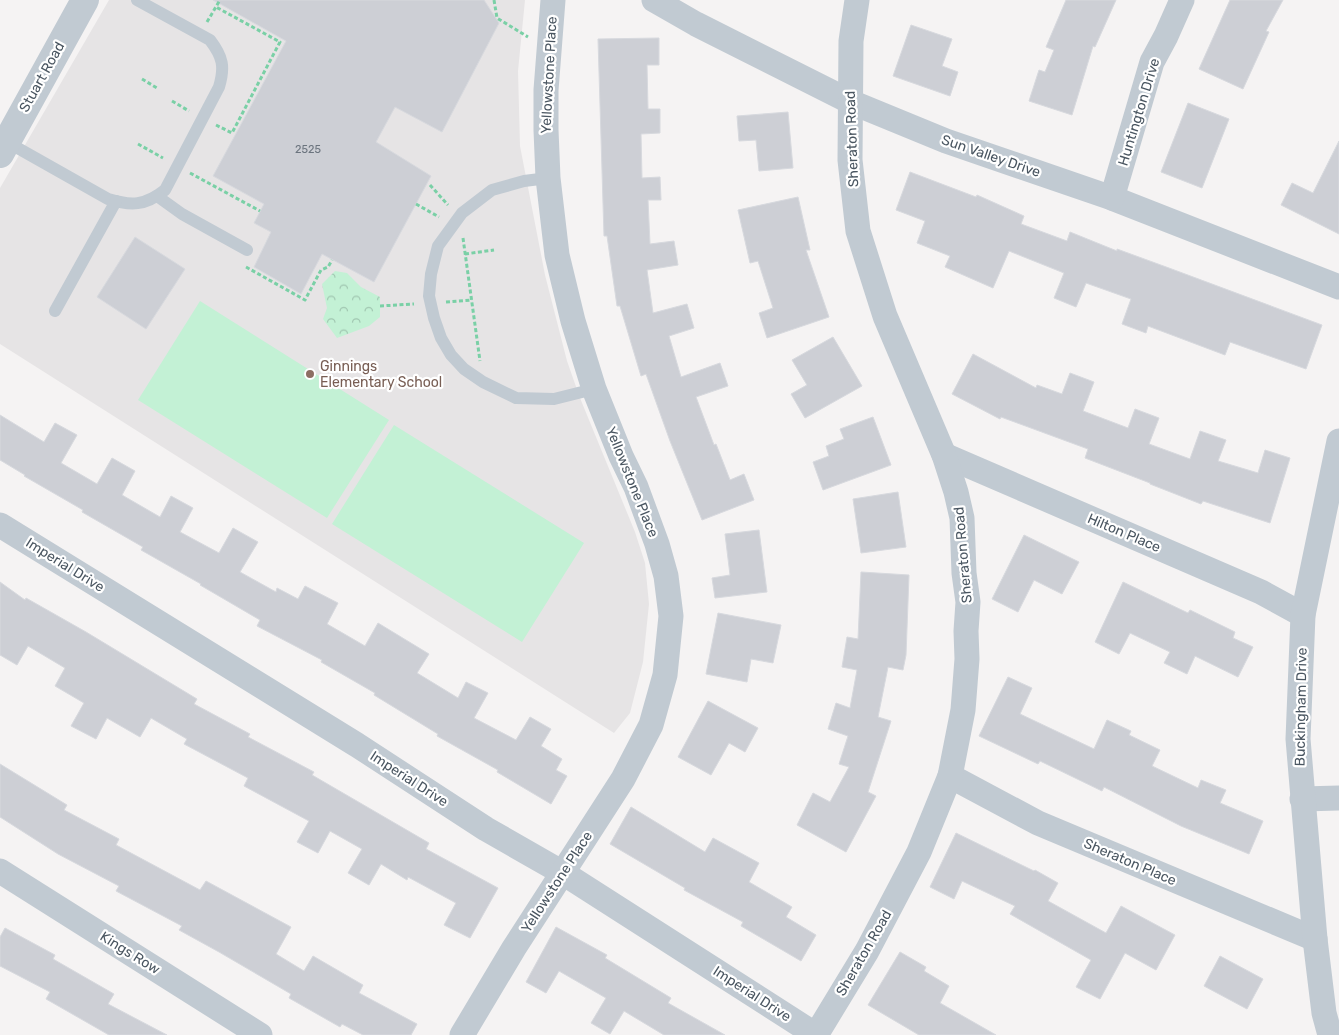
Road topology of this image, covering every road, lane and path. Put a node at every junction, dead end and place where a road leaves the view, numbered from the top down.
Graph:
1 (85, 0) edge
2 (137, 0) edge
3 (220, 0) edge
4 (494, 0) edge
5 (553, 0) edge
6 (654, 0) edge
7 (857, 0) edge
8 (1182, 0) edge
9 (216, 7) junction
10 (207, 23) dead end
11 (529, 38) dead end
12 (142, 79) dead end
13 (158, 88) dead end
14 (172, 102) dead end
15 (851, 102) junction
16 (193, 113) dead end
17 (214, 124) dead end
18 (138, 144) dead end
19 (3, 148) edge
20 (166, 159) dead end
21 (188, 172) dead end
22 (548, 178) junction
23 (430, 185) dead end
24 (157, 196) junction
25 (1112, 198) junction
26 (116, 201) junction
27 (416, 204) dead end
28 (449, 205) dead end
29 (260, 211) dead end
30 (440, 217) dead end
31 (463, 236) dead end
32 (247, 250) dead end
33 (494, 250) dead end
34 (465, 254) junction
35 (332, 260) dead end
36 (239, 263) dead end
37 (1339, 287) edge
38 (472, 300) junction
39 (445, 302) dead end
40 (416, 304) dead end
41 (380, 306) dead end
42 (55, 311) dead end
43 (483, 382) junction
44 (594, 389) junction
45 (1339, 441) edge
46 (944, 455) junction
47 (0, 525) edge
48 (1303, 615) junction
49 (950, 776) junction
50 (1302, 798) junction
51 (1339, 798) edge
52 (0, 871) edge
53 (563, 874) junction
54 (1314, 939) junction
55 (260, 1035) edge
56 (462, 1035) edge
57 (816, 1035) edge
58 (1330, 1035) edge

1 - 19 street, Stuart Road
2 - 24 lane
3 - 9 path
4 - 11 path
5 - 22 street, Yellowstone Place
6 - 15 street, Sun Valley Drive
7 - 15 street, Sheraton Road
8 - 25 street, Huntington Drive
9 - 10 path
9 - 17 path
12 - 13 path
14 - 16 path
15 - 25 street, Sun Valley Drive
15 - 46 street, Sheraton Road
18 - 20 path
19 - 26 lane
21 - 29 path
22 - 43 lane
22 - 44 street, Yellowstone Place
23 - 28 path
24 - 26 lane
24 - 32 lane
25 - 37 street, Sun Valley Drive
26 - 42 lane
27 - 30 path
31 - 34 path
33 - 34 path
34 - 38 path
35 - 36 path
38 - 39 path
38 - 43 path
40 - 41 path
43 - 44 lane
44 - 53 street, Yellowstone Place
45 - 48 street, Buckingham Drive
46 - 48 street, Hilton Place
46 - 49 street, Sheraton Road
47 - 53 street, Imperial Drive
48 - 50 street, Buckingham Drive
49 - 54 street, Sheraton Place
49 - 57 street, Sheraton Road
50 - 51 street
50 - 54 street, Buckingham Drive
52 - 55 street, Kings Row
53 - 56 street, Yellowstone Place
53 - 57 street, Imperial Drive
54 - 58 street, Buckingham Drive

